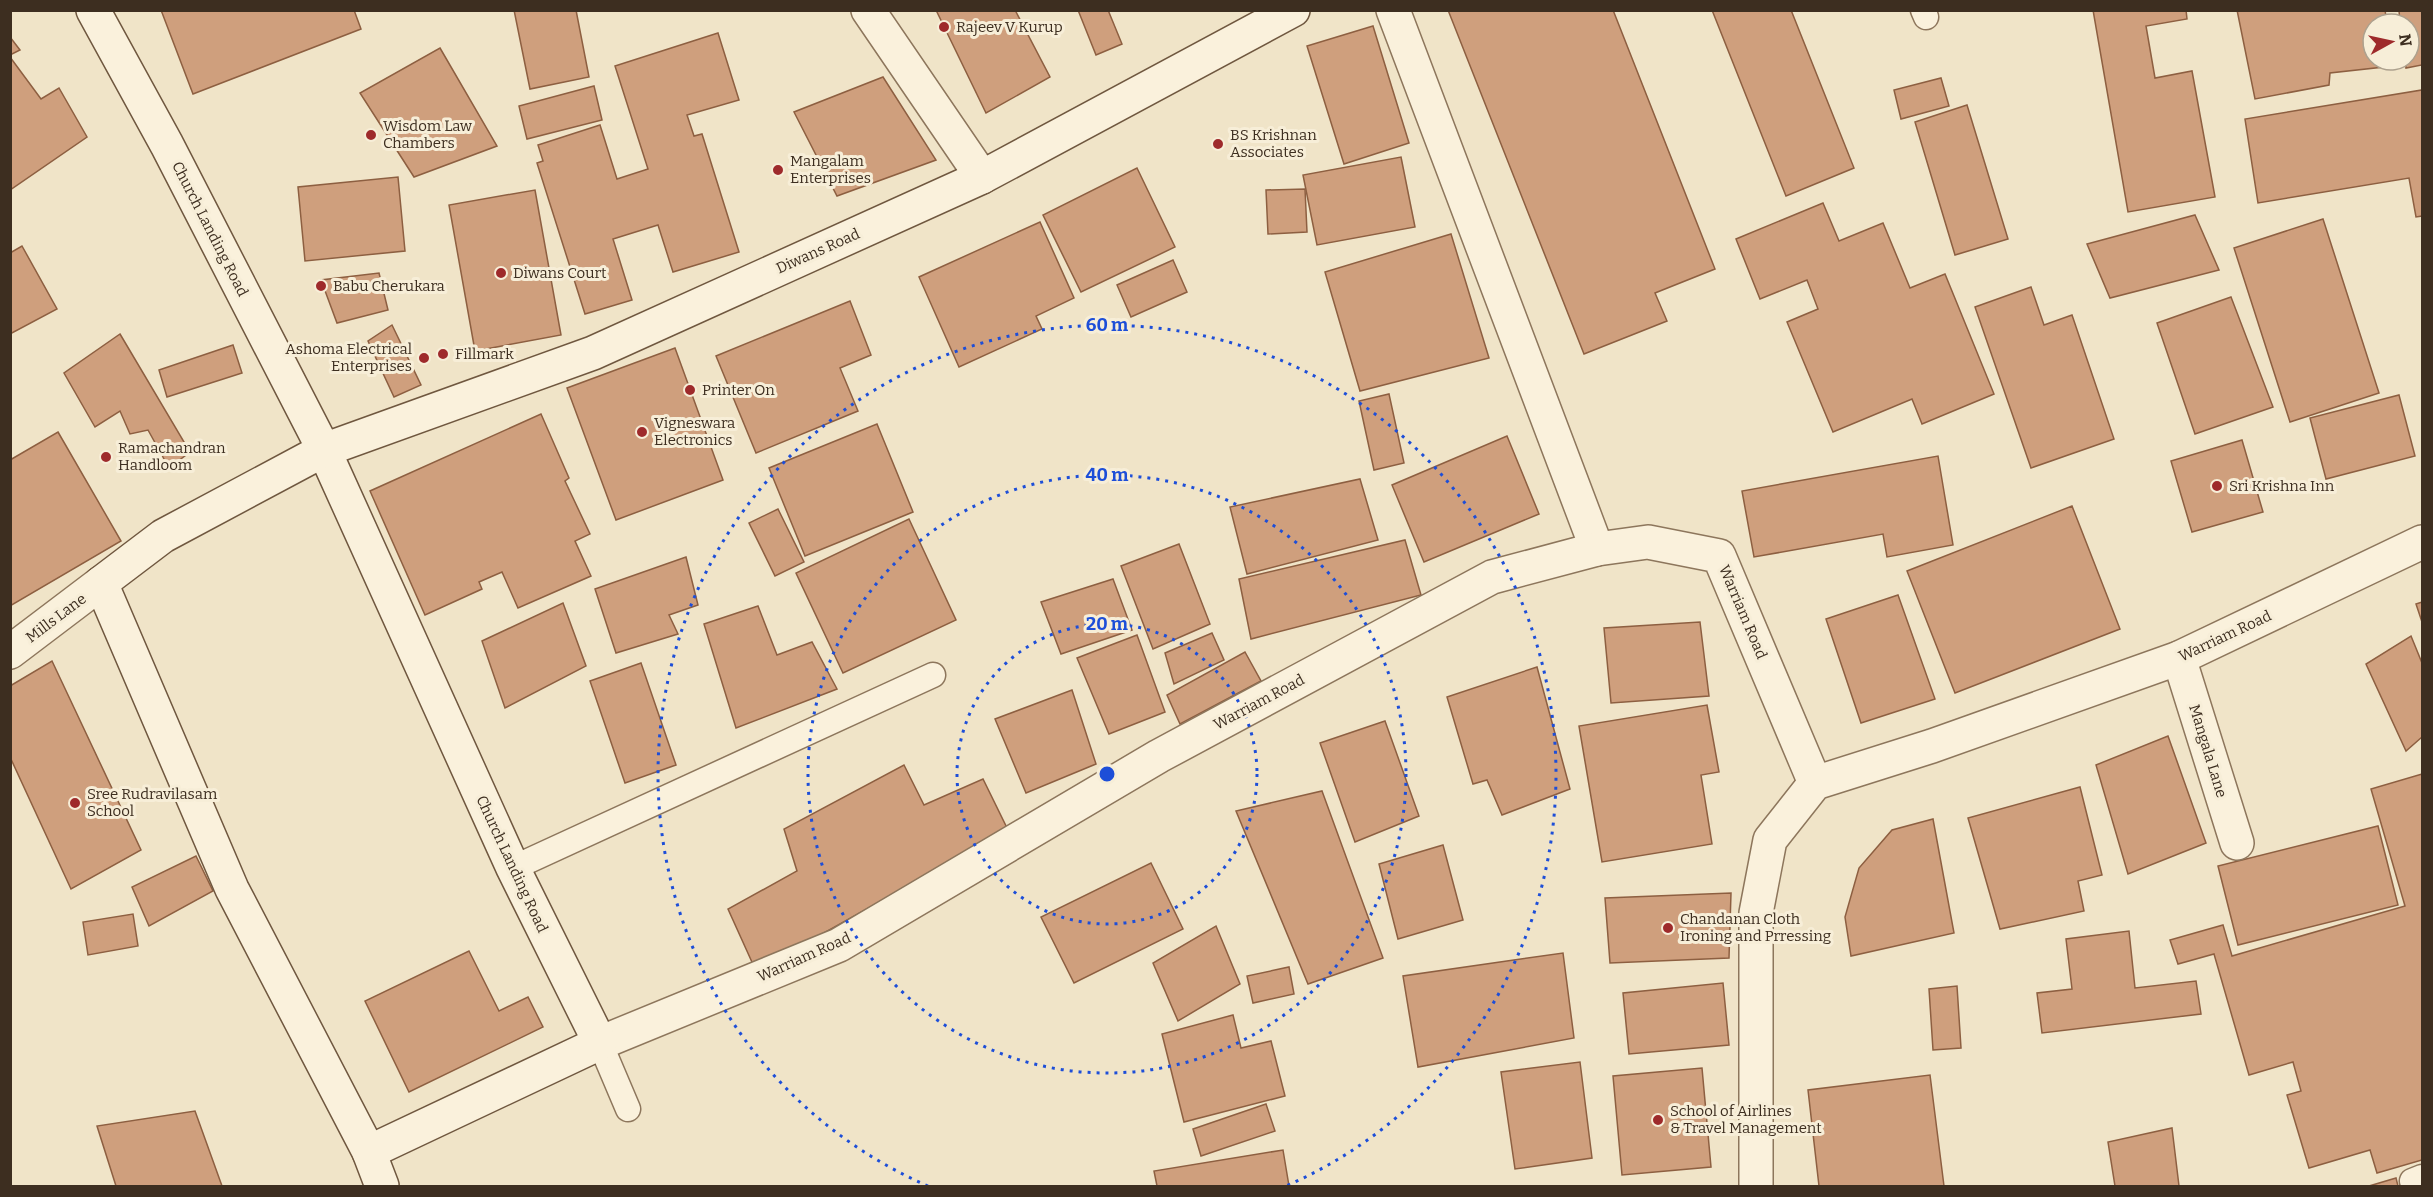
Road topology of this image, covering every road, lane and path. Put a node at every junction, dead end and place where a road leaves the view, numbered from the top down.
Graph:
1 (93, 10) edge
2 (868, 10) edge
3 (1293, 10) edge
4 (1393, 10) edge
5 (982, 177) junction
6 (324, 450) junction
7 (2422, 542) edge
8 (1597, 549) junction
9 (102, 583) junction
10 (10, 652) edge
11 (2179, 658) junction
12 (933, 675) dead end
13 (1815, 783) junction
14 (2237, 843) dead end
15 (513, 868) junction
16 (600, 1043) junction
17 (628, 1109) dead end
18 (369, 1152) junction
19 (382, 1186) edge
20 (1756, 1186) edge

1 - 6 street, Church Landing Road
2 - 5 street
3 - 5 street, Diwans Road
4 - 8 street
5 - 6 street, Diwans Road
6 - 9 street
6 - 15 street, Church Landing Road
7 - 11 street, Warriam Road
8 - 13 street, Warriam Road
8 - 16 street, Warriam Road
9 - 10 street, Mills Lane
9 - 18 street
11 - 13 street, Warriam Road
11 - 14 street, Mangala Lane
12 - 15 lane
13 - 20 street
15 - 16 street, Church Landing Road
16 - 17 lane
16 - 18 street
18 - 19 street

